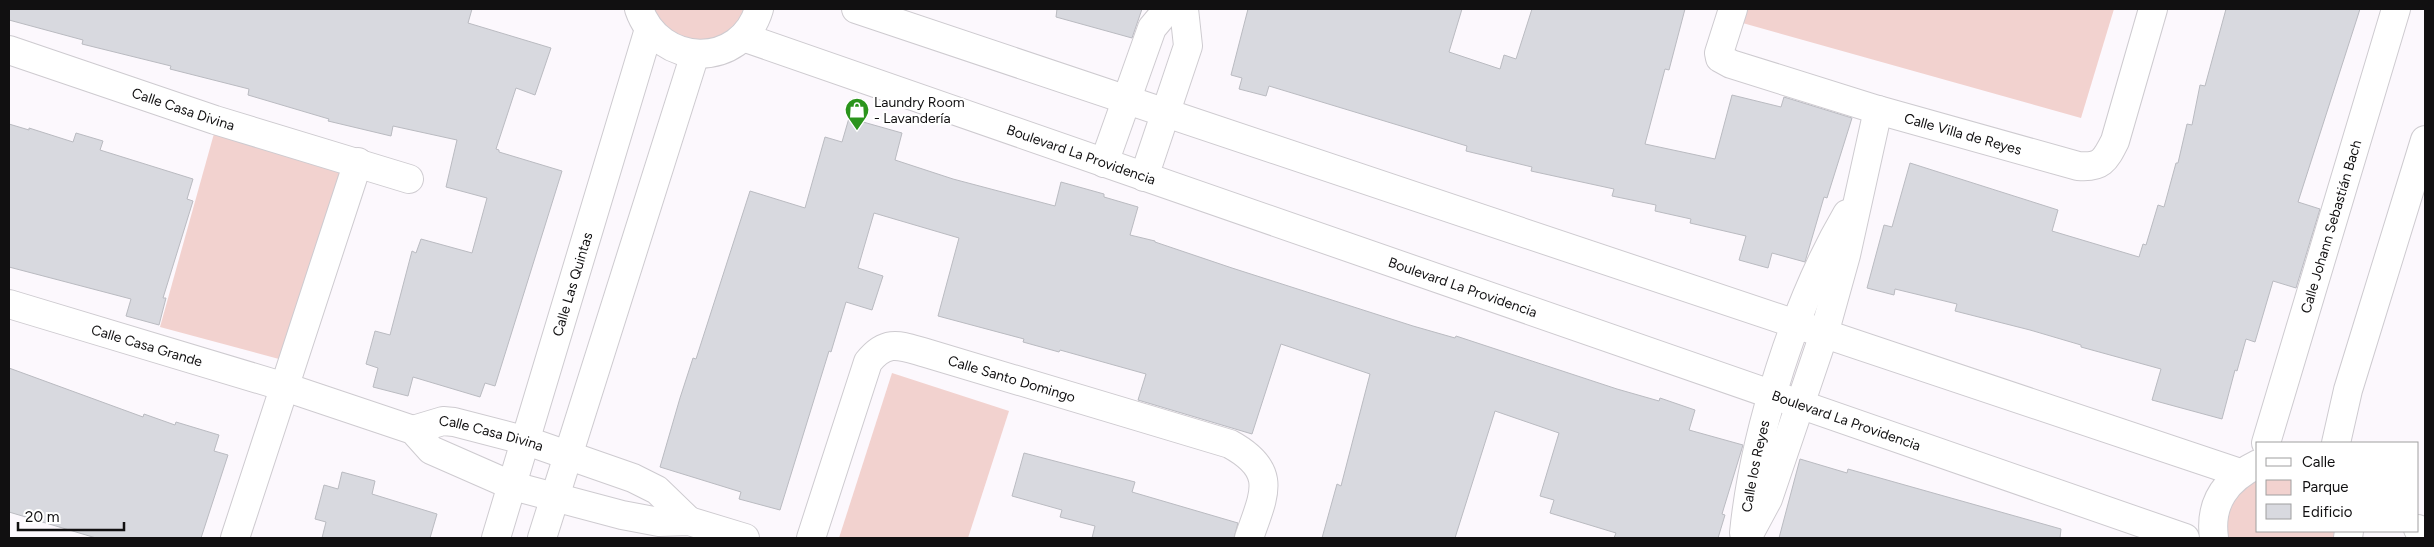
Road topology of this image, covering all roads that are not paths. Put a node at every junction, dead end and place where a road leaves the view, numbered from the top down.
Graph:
1 (759, 9) edge
2 (856, 9) edge
3 (1168, 9) edge
4 (1184, 9) edge
5 (1733, 9) edge
6 (2153, 9) edge
7 (2396, 9) edge
8 (644, 19) edge
9 (743, 36) junction
10 (9, 50) edge
11 (695, 54) junction
12 (1127, 100) junction
13 (1878, 110) junction
14 (1166, 113) junction
15 (2425, 140) edge
16 (358, 162) junction
17 (1104, 162) junction
18 (1144, 177) junction
19 (409, 180) dead end
20 (1859, 194) junction
21 (9, 304) edge
22 (1796, 324) junction
23 (1824, 334) junction
24 (285, 387) junction
25 (1773, 396) junction
26 (1800, 405) junction
27 (412, 430) junction
28 (527, 441) junction
29 (2266, 442) edge
30 (2336, 442) edge
31 (568, 456) junction
32 (2249, 468) edge
33 (514, 486) junction
34 (555, 497) junction
35 (689, 521) junction
36 (235, 538) edge
37 (496, 538) edge
38 (542, 538) edge
39 (745, 538) edge
40 (811, 538) edge
41 (1249, 538) edge
42 (1746, 538) edge
43 (2184, 538) edge
44 (2214, 538) edge

1 - 9 street
2 - 12 street
3 - 12 street
4 - 14 street
5 - 13 street, Calle Villa de Reyes
6 - 13 street, Calle Villa de Reyes
7 - 29 street, Calle Johann Sebastián Bach
8 - 11 street
8 - 28 street, Calle Las Quintas
9 - 11 street
9 - 17 street, Boulevard La Providencia
10 - 16 street, Calle Casa Divina
11 - 31 street
12 - 14 street
12 - 17 street
13 - 20 street
14 - 18 street
14 - 22 street
15 - 30 street
16 - 19 street, Calle Casa Divina
16 - 24 street
17 - 18 street, Boulevard La Providencia
18 - 25 street, Boulevard La Providencia
20 - 22 street
20 - 23 street
21 - 24 street, Calle Casa Grande
22 - 23 street
22 - 25 street, Calle los Reyes
23 - 26 street, Calle los Reyes
23 - 32 street
24 - 27 street, Calle Casa Divina
24 - 36 street
25 - 26 street, Boulevard La Providencia
25 - 42 street, Calle los Reyes
26 - 42 street, Calle los Reyes
26 - 43 street, Boulevard La Providencia
27 - 28 street, Calle Casa Divina
27 - 33 street, Calle Casa Divina
28 - 31 street, Calle Casa Divina
28 - 33 street, Calle Las Quintas
31 - 34 street
31 - 35 street
32 - 44 street
33 - 34 street, Calle Casa Divina
33 - 37 street, Calle Las Quintas
34 - 35 street
34 - 38 street
35 - 39 street
40 - 41 street, Calle Santo Domingo

